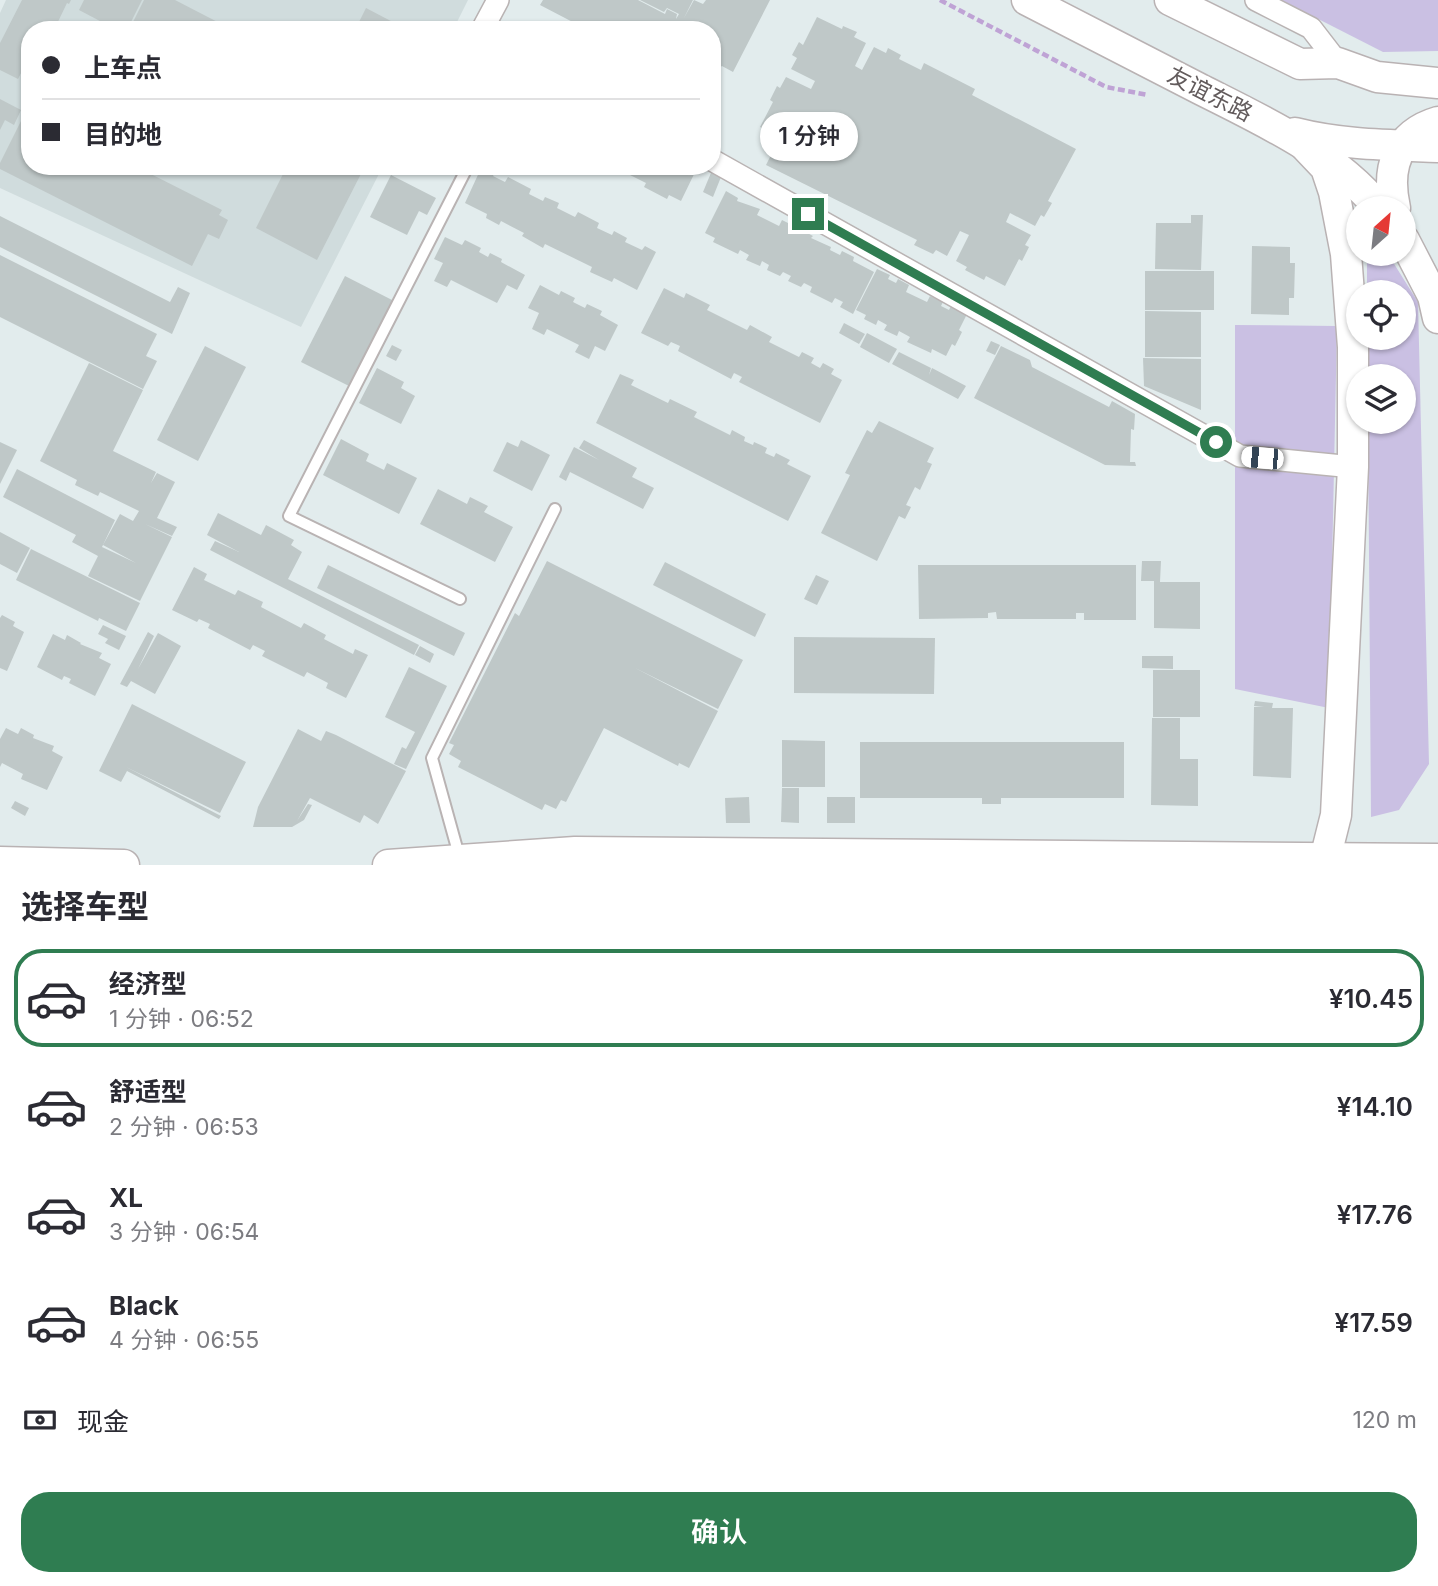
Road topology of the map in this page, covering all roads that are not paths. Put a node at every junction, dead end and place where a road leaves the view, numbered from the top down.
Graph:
1 (498, 0) edge
2 (1027, 0) edge
3 (1170, 0) edge
4 (1255, 0) edge
5 (487, 21) edge
6 (1338, 64) junction
7 (1438, 83) edge
8 (1438, 122) edge
9 (1274, 127) junction
10 (1402, 146) junction
11 (1438, 147) edge
12 (1307, 148) junction
13 (721, 165) edge
14 (463, 175) edge
15 (1369, 196) edge
16 (1394, 196) edge
17 (1416, 263) edge
18 (1438, 318) edge
19 (1353, 467) junction
20 (555, 509) dead end
21 (460, 599) dead end
22 (1325, 859) junction
23 (1438, 859) edge
24 (461, 861) junction
25 (0, 862) edge
26 (124, 865) edge
27 (388, 865) edge

1 - 5 street
2 - 9 main road, 友谊东路
3 - 6 main road
4 - 6 street
6 - 7 main road
8 - 10 main road
9 - 10 main road
9 - 12 main road, 友谊东路
10 - 11 main road
10 - 16 main road
12 - 15 main road, 友谊东路
12 - 19 main road
13 - 19 street
14 - 21 lane
17 - 18 main road
19 - 22 main road
20 - 24 lane
22 - 23 main road
22 - 24 main road
24 - 27 main road
25 - 26 main road

